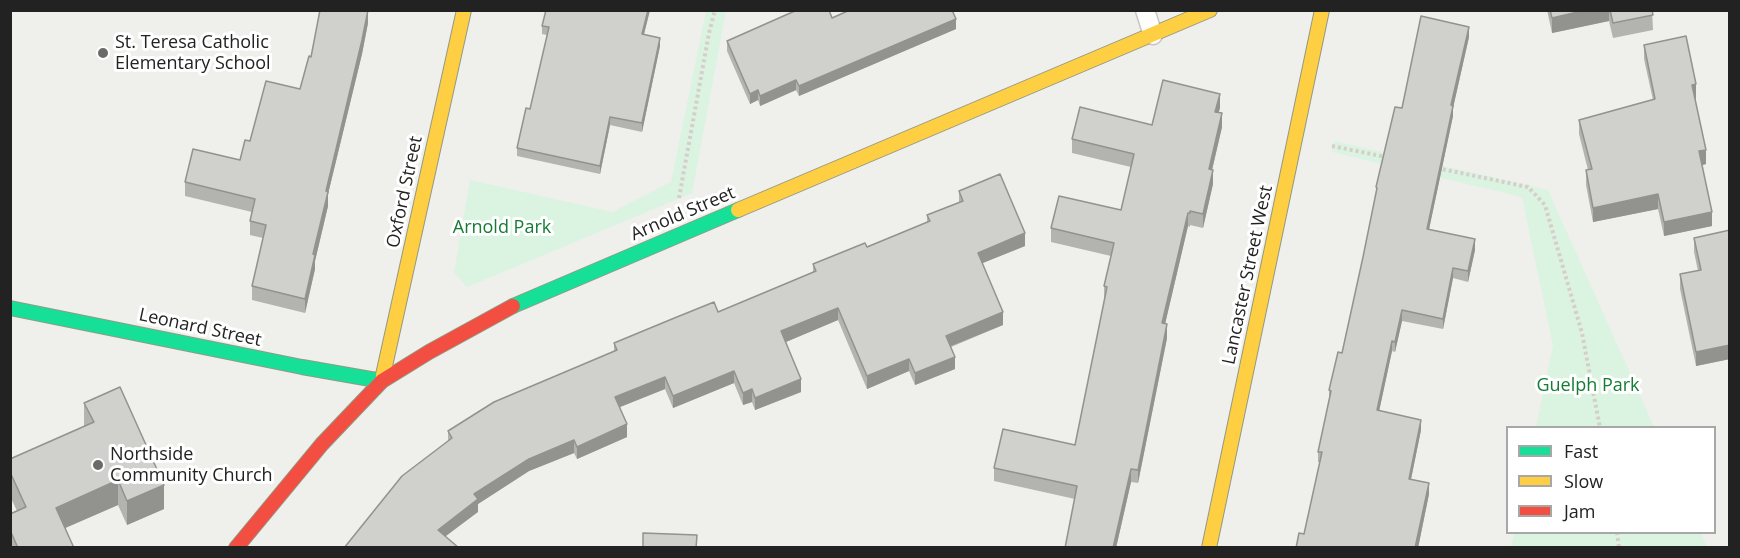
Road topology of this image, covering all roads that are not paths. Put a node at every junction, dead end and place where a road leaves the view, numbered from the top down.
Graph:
1 (464, 10) edge
2 (1145, 10) edge
3 (1210, 10) edge
4 (1322, 10) edge
5 (1153, 35) junction
6 (10, 308) edge
7 (382, 381) junction
8 (236, 548) edge
9 (1209, 548) edge

1 - 7 street, Oxford Street
2 - 5 lane
3 - 5 street, Arnold Street
4 - 9 street, Lancaster Street West
5 - 7 street, Arnold Street
6 - 7 street, Leonard Street
7 - 8 street, Arnold Street

